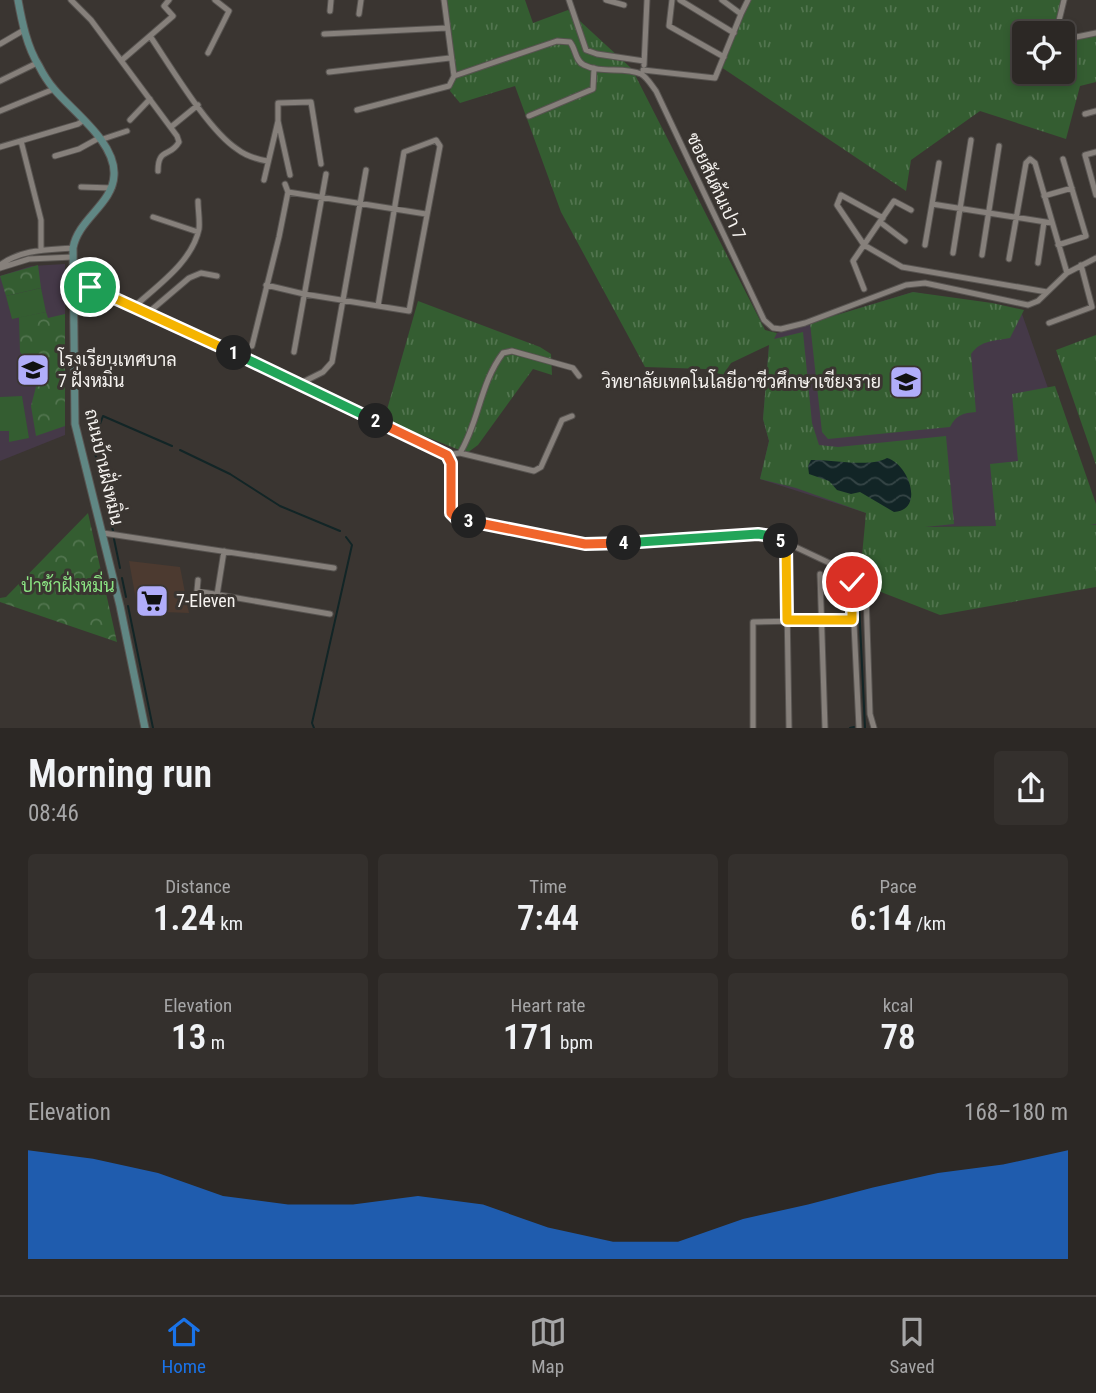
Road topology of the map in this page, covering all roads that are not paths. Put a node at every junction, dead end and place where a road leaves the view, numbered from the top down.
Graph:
1 (18, 0) edge
2 (71, 0) edge
3 (169, 0) edge
4 (215, 0) edge
5 (331, 0) edge
6 (361, 0) edge
7 (444, 0) edge
8 (569, 0) edge
9 (606, 0) edge
10 (647, 0) edge
11 (672, 0) edge
12 (680, 0) edge
13 (722, 0) edge
14 (748, 0) edge
15 (1064, 0) edge
16 (624, 5) dead end
17 (330, 11) dead end
18 (359, 14) dead end
19 (741, 14) junction
20 (1059, 21) edge
21 (447, 28) junction
22 (24, 30) junction
23 (734, 33) junction
24 (1096, 33) edge
25 (324, 34) dead end
26 (150, 36) junction
27 (1075, 37) edge
28 (0, 44) edge
29 (208, 53) dead end
30 (724, 57) junction
31 (450, 58) junction
32 (122, 60) junction
33 (644, 61) junction
34 (37, 63) junction
35 (594, 68) junction
36 (329, 72) dead end
37 (642, 72) junction
38 (454, 76) junction
39 (0, 80) edge
40 (54, 89) junction
41 (150, 99) junction
42 (198, 105) junction
43 (357, 110) dead end
44 (0, 111) edge
45 (1096, 111) edge
46 (1085, 114) dead end
47 (529, 116) dead end
48 (84, 120) junction
49 (130, 120) dead end
50 (278, 121) junction
51 (171, 127) junction
52 (127, 131) dead end
53 (99, 139) junction
54 (971, 140) dead end
55 (21, 141) junction
56 (999, 146) dead end
57 (0, 148) edge
58 (1096, 152) edge
59 (55, 156) dead end
60 (1063, 159) dead end
61 (267, 161) junction
62 (939, 163) dead end
63 (321, 164) dead end
64 (366, 170) dead end
65 (159, 172) dead end
66 (326, 174) dead end
67 (290, 176) dead end
68 (264, 180) dead end
69 (285, 184) dead end
70 (81, 187) dead end
71 (111, 188) junction
72 (1072, 188) junction
73 (288, 192) junction
74 (1096, 194) edge
75 (1044, 196) junction
76 (321, 197) junction
77 (198, 201) dead end
78 (360, 204) junction
79 (932, 204) junction
80 (960, 208) junction
81 (394, 209) junction
82 (911, 210) dead end
83 (989, 213) junction
84 (426, 214) junction
85 (153, 217) dead end
86 (1016, 217) junction
87 (881, 220) junction
88 (1044, 222) junction
89 (1052, 223) junction
90 (198, 232) junction
91 (905, 241) dead end
92 (864, 245) junction
93 (925, 245) dead end
94 (1058, 245) junction
95 (73, 248) junction
96 (41, 250) junction
97 (953, 253) dead end
98 (982, 255) dead end
99 (73, 257) junction
100 (1096, 258) edge
101 (1009, 259) dead end
102 (1038, 263) dead end
103 (1081, 265) junction
104 (0, 267) edge
105 (1067, 273) junction
106 (217, 276) dead end
107 (73, 281) junction
108 (1096, 282) edge
109 (1086, 284) junction
110 (266, 285) junction
111 (864, 289) dead end
112 (1047, 292) junction
113 (304, 295) junction
114 (343, 300) junction
115 (135, 306) junction
116 (378, 306) junction
117 (149, 312) junction
118 (1049, 323) dead end
119 (252, 346) dead end
120 (294, 352) dead end
121 (579, 376) dead end
122 (299, 384) junction
123 (572, 416) dead end
124 (460, 453) junction
125 (447, 455) junction
126 (103, 533) junction
127 (786, 543) junction
128 (224, 551) junction
129 (334, 568) dead end
130 (820, 574) dead end
131 (198, 580) dead end
132 (852, 582) dead end
133 (217, 595) junction
134 (330, 614) dead end
135 (787, 620) junction
136 (821, 620) junction
137 (852, 620) junction
138 (145, 728) edge
139 (754, 728) edge
140 (789, 728) edge
141 (825, 728) edge
142 (859, 728) edge
143 (874, 728) edge

1 - 22 street
2 - 32 street
3 - 26 street
4 - 29 street
5 - 17 street
6 - 18 street
7 - 21 street
8 - 33 street
9 - 16 street
10 - 33 street
11 - 30 street
12 - 23 street
13 - 19 street
14 - 19 street
15 - 20 street
19 - 23 street
21 - 25 street
21 - 31 street
22 - 28 street
22 - 34 street
23 - 30 street
24 - 27 street
26 - 32 street
26 - 42 street
30 - 37 street
31 - 36 street
31 - 38 street
32 - 41 street
33 - 37 street
34 - 39 street
34 - 40 street
35 - 37 street
35 - 38 street
35 - 47 street
37 - 112 street, ซอยสันต้นเปา 7
38 - 43 street
40 - 44 street
40 - 48 street
41 - 49 street
41 - 51 street
42 - 51 street
42 - 61 street
45 - 46 street
48 - 53 street
48 - 55 street
50 - 61 street
50 - 63 street
50 - 67 street
51 - 65 street
52 - 53 street
53 - 59 street
53 - 71 street
54 - 80 street
55 - 57 street
55 - 96 street
56 - 83 street
58 - 74 street
60 - 72 street
61 - 68 street
62 - 79 street
64 - 78 street
66 - 76 street
69 - 73 street
70 - 71 street
71 - 95 street, ถนนบ้านฝั่งหมิ่น
72 - 75 street
72 - 94 street
73 - 76 street
73 - 110 street
75 - 86 street
75 - 89 street
76 - 78 street
76 - 113 street
77 - 90 street
78 - 81 street
78 - 114 street
79 - 80 street
79 - 93 street
80 - 83 street
80 - 97 street
81 - 84 street
81 - 84 street
81 - 116 street
82 - 87 street
83 - 86 street
83 - 98 street
84 - 116 street
85 - 90 street
86 - 88 street
86 - 101 street
87 - 91 street
87 - 92 street
87 - 92 street
88 - 89 street
88 - 102 street
89 - 94 street
90 - 115 street
92 - 111 street
92 - 112 street
94 - 105 street
95 - 96 street
95 - 99 street, ถนนบ้านฝั่งหมิ่น
96 - 104 street
99 - 104 street
99 - 107 street, ถนนบ้านฝั่งหมิ่น
100 - 103 street
103 - 105 street
103 - 109 street
105 - 112 street
106 - 117 street
107 - 115 street
107 - 126 street, ถนนบ้านฝั่งหมิ่น
108 - 109 street
109 - 118 street
110 - 113 street
110 - 119 street
113 - 114 street
113 - 120 street
114 - 116 street
114 - 122 street
115 - 117 street
117 - 122 street
121 - 124 street
122 - 125 street
123 - 124 street
124 - 125 street
125 - 127 street
126 - 128 street
126 - 138 street, ถนนบ้านฝั่งหมิ่น
127 - 135 street
127 - 143 street
128 - 129 street
128 - 133 street
130 - 136 street
131 - 133 street
132 - 137 street
133 - 134 street
135 - 136 street
135 - 139 street
135 - 140 street
136 - 137 street
136 - 141 street
137 - 142 street

